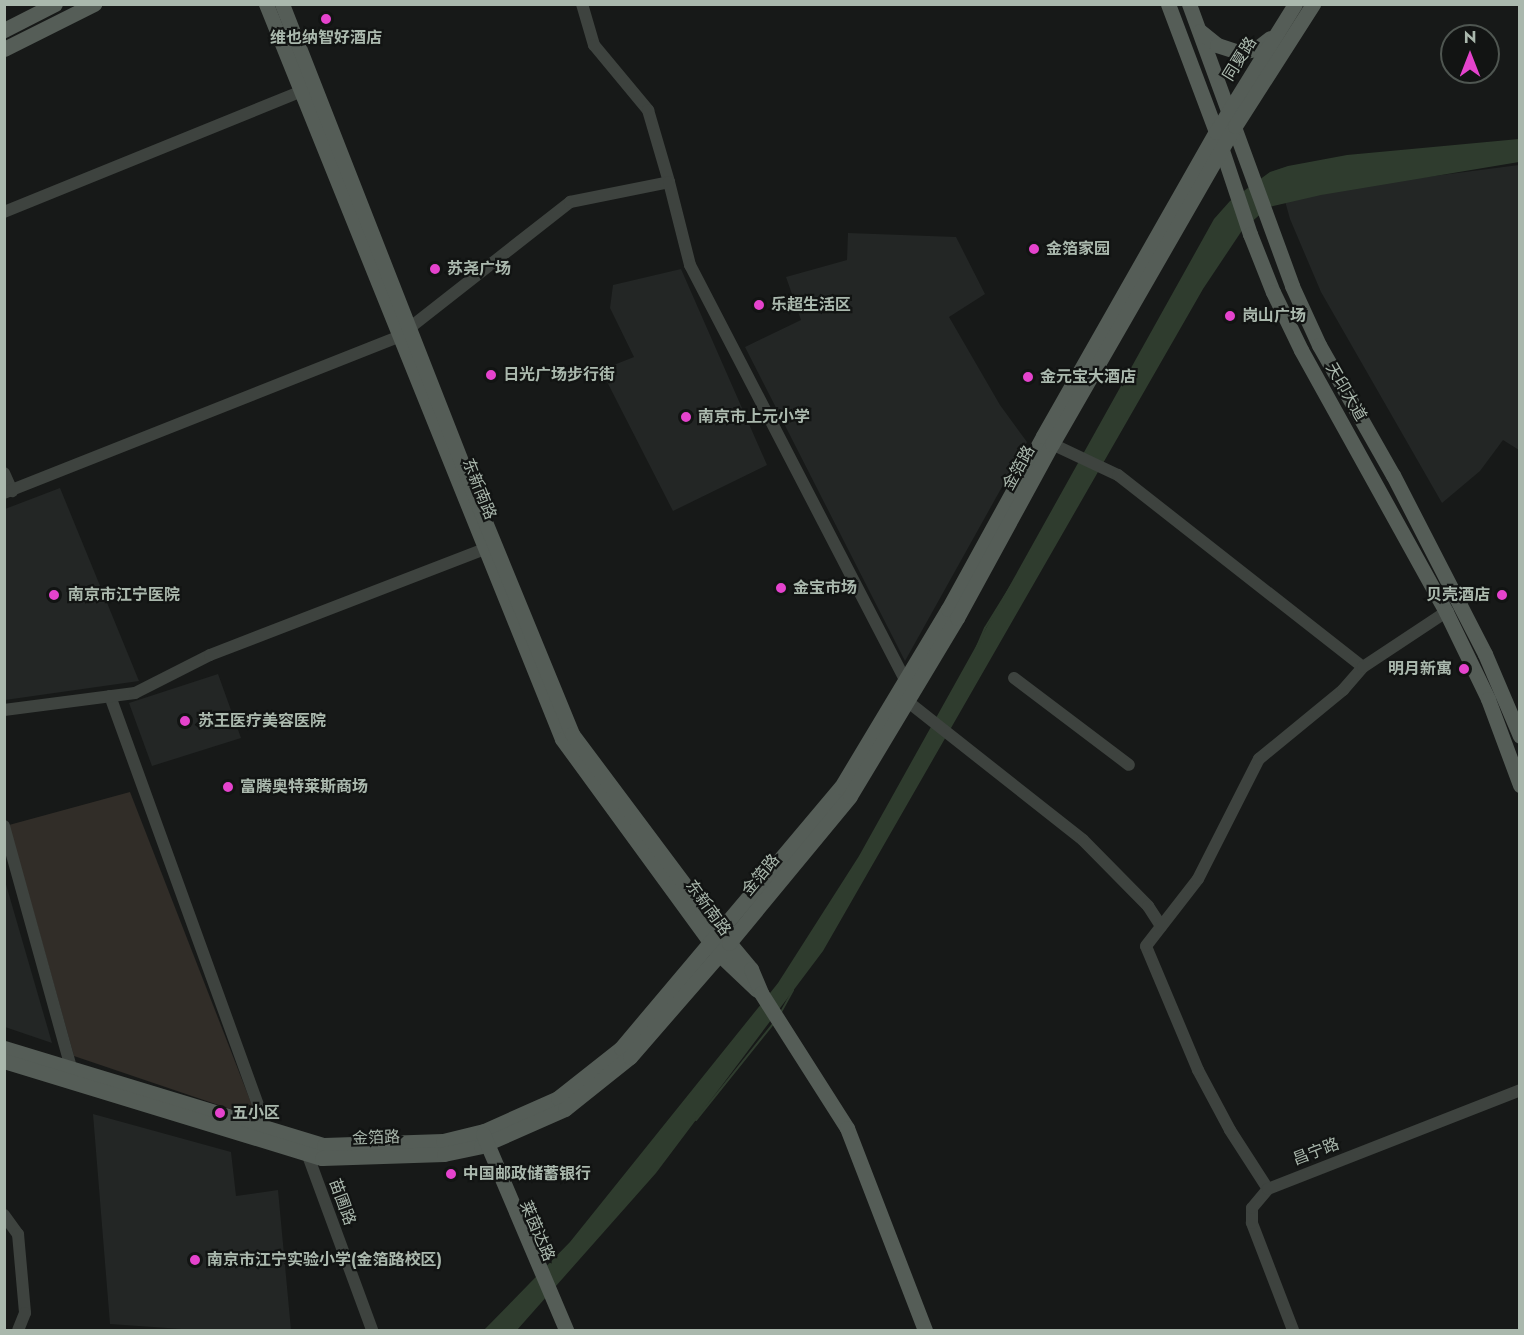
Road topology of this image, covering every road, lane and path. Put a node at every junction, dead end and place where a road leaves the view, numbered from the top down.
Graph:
1 (56, 4) edge
2 (94, 4) edge
3 (266, 4) edge
4 (282, 4) edge
5 (582, 4) edge
6 (1168, 4) edge
7 (1189, 4) edge
8 (1295, 4) edge
9 (1313, 4) edge
10 (1282, 25) junction
11 (4, 30) edge
12 (1199, 30) junction
13 (4, 49) edge
14 (300, 92) junction
15 (1229, 110) junction
16 (1235, 126) junction
17 (1216, 132) junction
18 (1222, 149) junction
19 (669, 182) junction
20 (4, 212) edge
21 (403, 333) junction
22 (1052, 444) junction
23 (4, 473) edge
24 (8, 492) edge
25 (484, 549) junction
26 (1446, 612) junction
27 (1363, 668) junction
28 (1014, 678) dead end
29 (905, 680) junction
30 (111, 696) junction
31 (907, 701) junction
32 (4, 710) edge
33 (1520, 736) edge
34 (1129, 765) dead end
35 (1520, 785) edge
36 (4, 826) edge
37 (4, 857) edge
38 (1161, 926) junction
39 (720, 943) junction
40 (4, 1048) edge
41 (4, 1061) edge
42 (70, 1075) junction
43 (1520, 1090) edge
44 (267, 1129) junction
45 (483, 1140) junction
46 (307, 1153) junction
47 (1268, 1189) junction
48 (4, 1215) edge
49 (561, 1326) edge
50 (18, 1330) edge
51 (372, 1330) edge
52 (925, 1330) edge
53 (1293, 1330) edge

1 - 11 main road
2 - 13 main road
3 - 14 main road, 东新南路
4 - 21 main road, 东新南路
5 - 19 street
6 - 17 main road, 天印大道
7 - 12 main road, 天印大道
8 - 10 main road, 同夏路
9 - 16 main road, 同夏路
10 - 12 main road
10 - 15 main road, 同夏路
12 - 15 main road, 天印大道
14 - 20 street
14 - 21 main road, 东新南路
15 - 16 main road, 天印大道
15 - 17 main road, 同夏路
16 - 18 main road, 金箔路
16 - 33 main road, 天印大道
17 - 18 main road, 天印大道
17 - 29 main road, 金箔路
18 - 22 main road, 金箔路
18 - 26 main road, 天印大道
19 - 21 street
19 - 29 street
21 - 24 street
21 - 25 main road, 东新南路
21 - 39 main road, 东新南路
22 - 27 street
22 - 31 main road, 金箔路
23 - 24 street
25 - 30 street
25 - 39 main road, 东新南路
26 - 27 street
26 - 35 main road, 天印大道
27 - 38 street
28 - 34 street
29 - 39 main road, 金箔路
30 - 32 street
30 - 44 street
31 - 38 street
31 - 39 main road, 金箔路
36 - 42 street
37 - 42 street
38 - 47 street
39 - 45 main road, 金箔路
39 - 52 main road
40 - 42 main road, 金箔路
41 - 42 main road, 金箔路
42 - 44 main road, 金箔路
42 - 46 main road, 金箔路
43 - 47 street, 昌宁路
44 - 45 main road, 金箔路
45 - 46 main road, 金箔路
45 - 49 main road
46 - 51 street, 苗圃路
47 - 53 street
48 - 50 street

